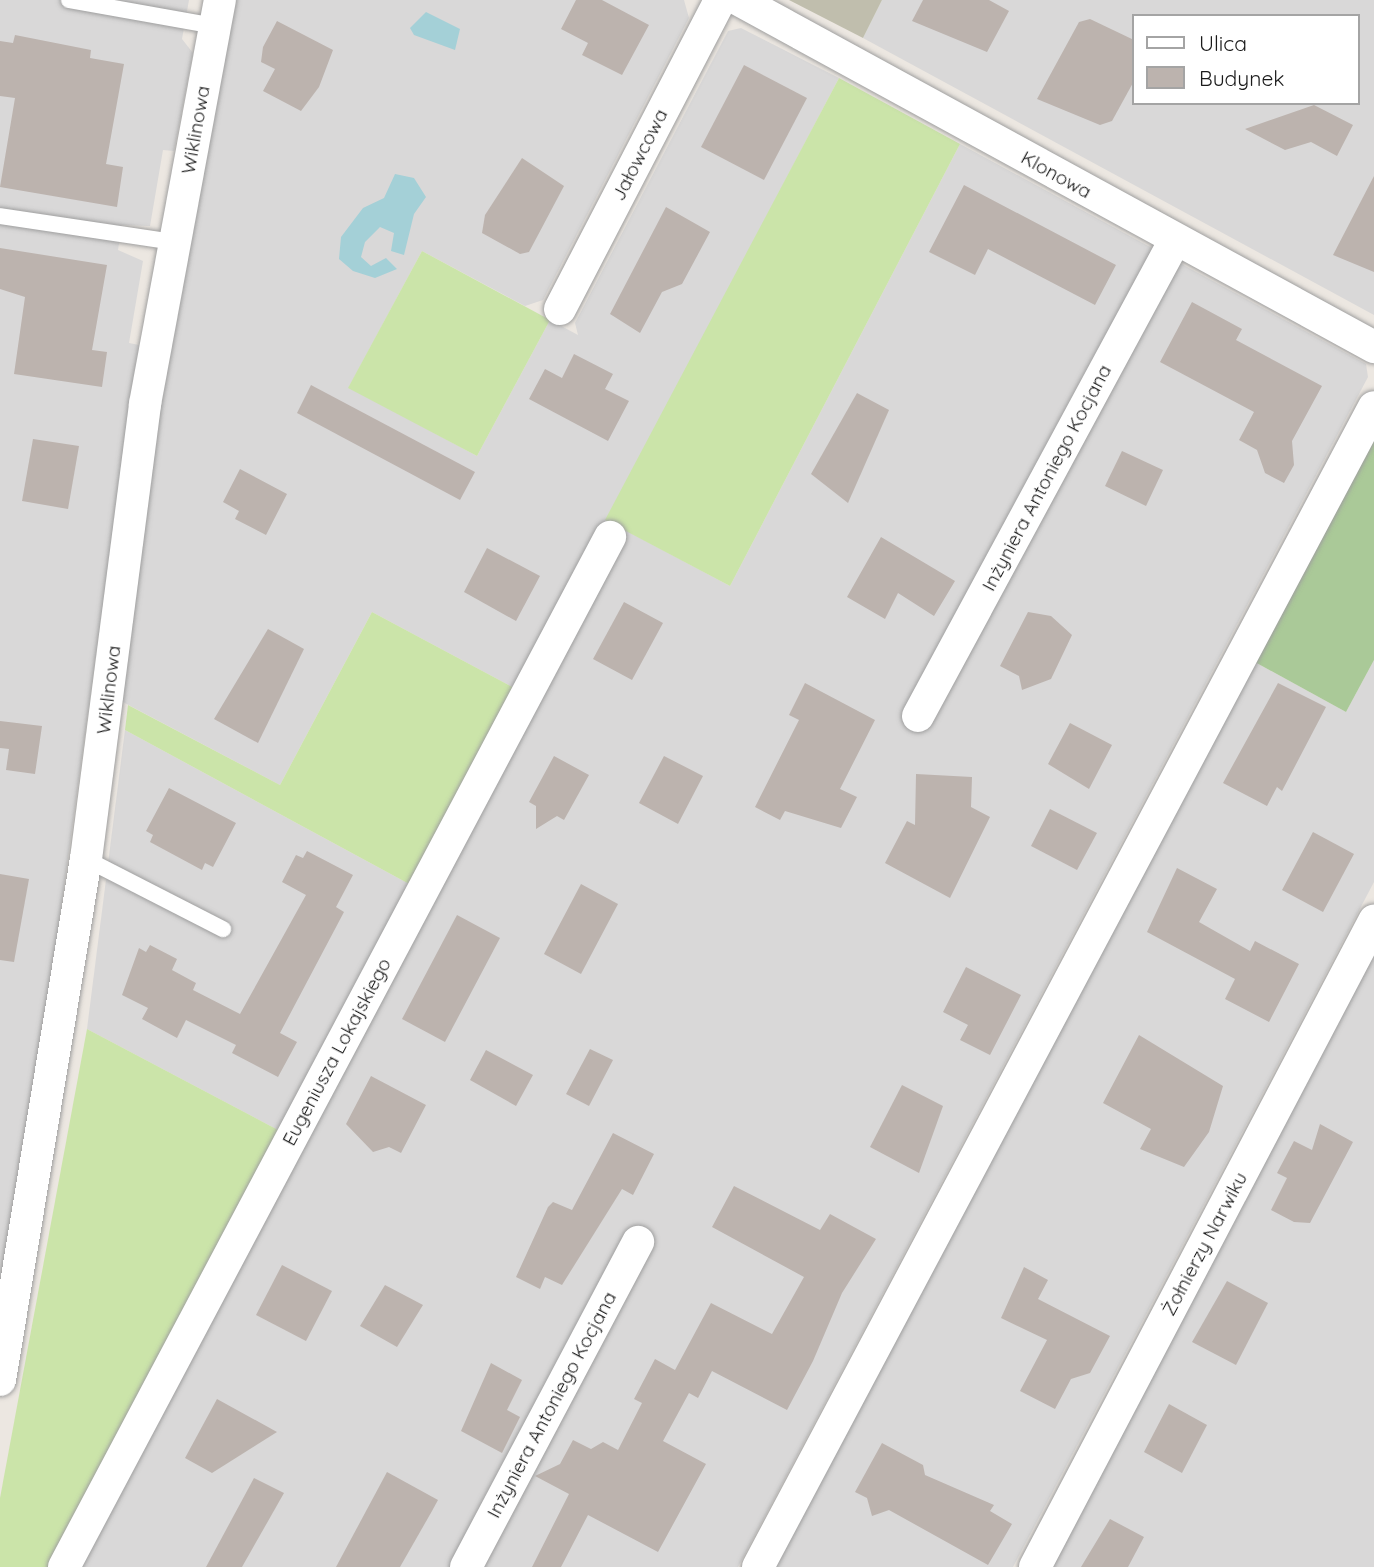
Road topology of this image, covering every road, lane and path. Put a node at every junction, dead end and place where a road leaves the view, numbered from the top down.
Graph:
1 (69, 0) edge
2 (720, 0) edge
3 (739, 0) edge
4 (218, 13) edge
5 (0, 216) edge
6 (1175, 240) junction
7 (176, 242) junction
8 (560, 309) dead end
9 (1374, 347) edge
10 (1374, 407) edge
11 (610, 537) dead end
12 (918, 716) dead end
13 (86, 859) junction
14 (1374, 921) edge
15 (223, 929) dead end
16 (638, 1242) dead end
17 (4, 1339) edge
18 (0, 1380) edge
19 (64, 1567) edge
20 (466, 1567) edge
21 (758, 1567) edge
22 (1035, 1567) edge

1 - 4 lane
2 - 8 street, Jałowcowa
3 - 6 street, Klonowa
4 - 7 street, Wiklinowa
5 - 7 lane
6 - 9 street, Klonowa
6 - 12 street, Inżyniera Antoniego Kocjana
7 - 13 street, Wiklinowa
10 - 21 street
11 - 19 street, Eugeniusza Lokajskiego
13 - 15 lane
13 - 17 street, Wiklinowa
14 - 22 street, Żołnierzy Narwiku
16 - 20 street, Inżyniera Antoniego Kocjana
17 - 18 street, Wiklinowa

